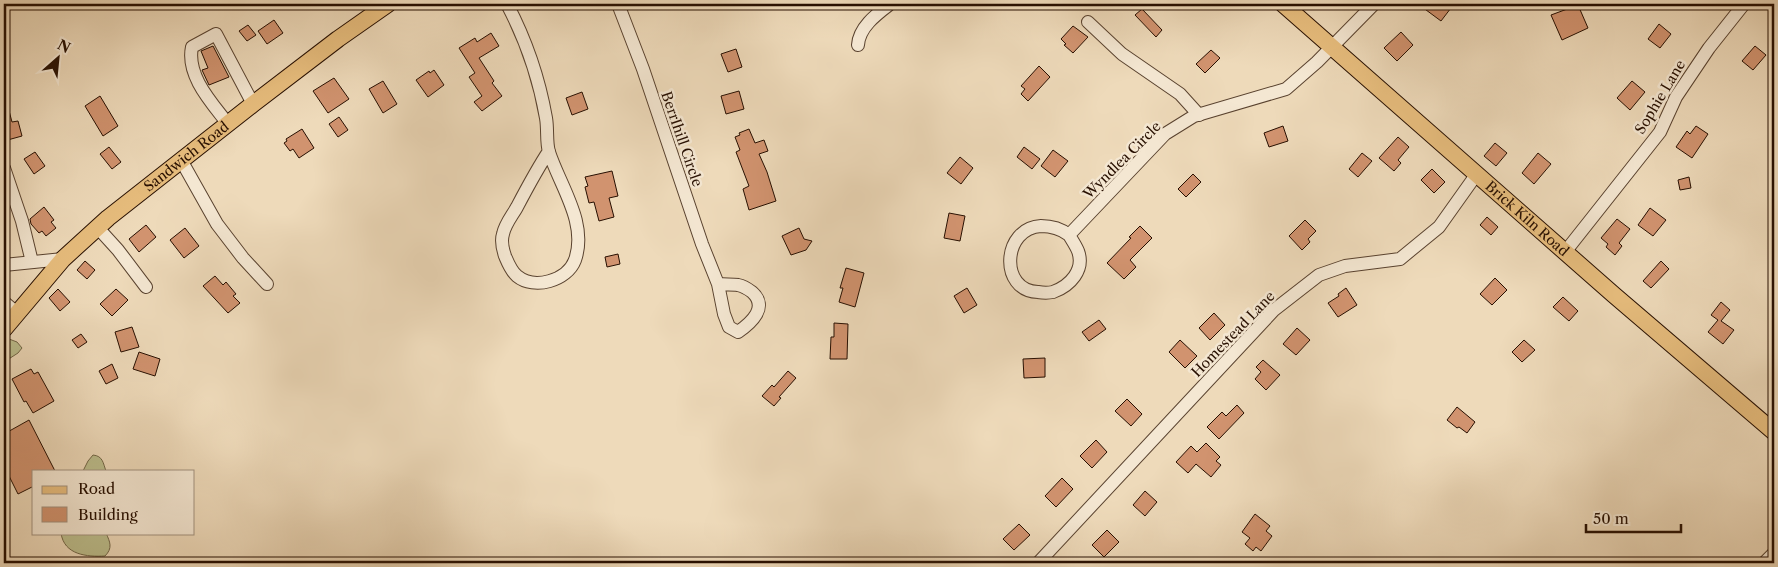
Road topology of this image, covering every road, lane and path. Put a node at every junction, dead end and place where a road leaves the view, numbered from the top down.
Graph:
1 (388, 4) edge
2 (507, 4) edge
3 (618, 4) edge
4 (890, 4) edge
5 (1283, 4) edge
6 (1374, 4) edge
7 (1744, 4) edge
8 (1088, 22) dead end
9 (858, 46) dead end
10 (1332, 47) junction
11 (253, 104) junction
12 (1199, 115) junction
13 (228, 124) junction
14 (548, 151) junction
15 (181, 160) junction
16 (4, 168) edge
17 (1476, 175) junction
18 (98, 228) junction
19 (1069, 235) junction
20 (1565, 252) junction
21 (63, 259) junction
22 (32, 262) junction
23 (4, 264) edge
24 (267, 284) dead end
25 (718, 284) dead end
26 (146, 288) dead end
27 (4, 302) edge
28 (17, 313) junction
29 (4, 329) edge
30 (1774, 432) edge
31 (1774, 553) edge
32 (1038, 563) edge
33 (1764, 563) edge

1 - 11 main road, Sandwich Road
2 - 14 street
3 - 25 street, BerrIhill Circle
4 - 9 street
5 - 10 main road, Brick Kiln Road
6 - 10 street, Wyndlea Circle
7 - 20 street, Sophie Lane
8 - 12 street
10 - 12 street, Wyndlea Circle
10 - 17 main road, Brick Kiln Road
11 - 13 main road, Sandwich Road
11 - 13 street
12 - 19 street, Wyndlea Circle
13 - 15 main road, Sandwich Road
14 - 14 street
15 - 18 main road, Sandwich Road
15 - 24 street
16 - 22 street
17 - 20 main road, Brick Kiln Road
17 - 32 street, Homestead Lane
18 - 21 main road, Sandwich Road
18 - 26 street
19 - 19 street
20 - 30 main road, Brick Kiln Road
21 - 22 street
21 - 28 main road, Sandwich Road
22 - 23 street
27 - 28 street
28 - 29 main road, Sandwich Road
31 - 33 street

